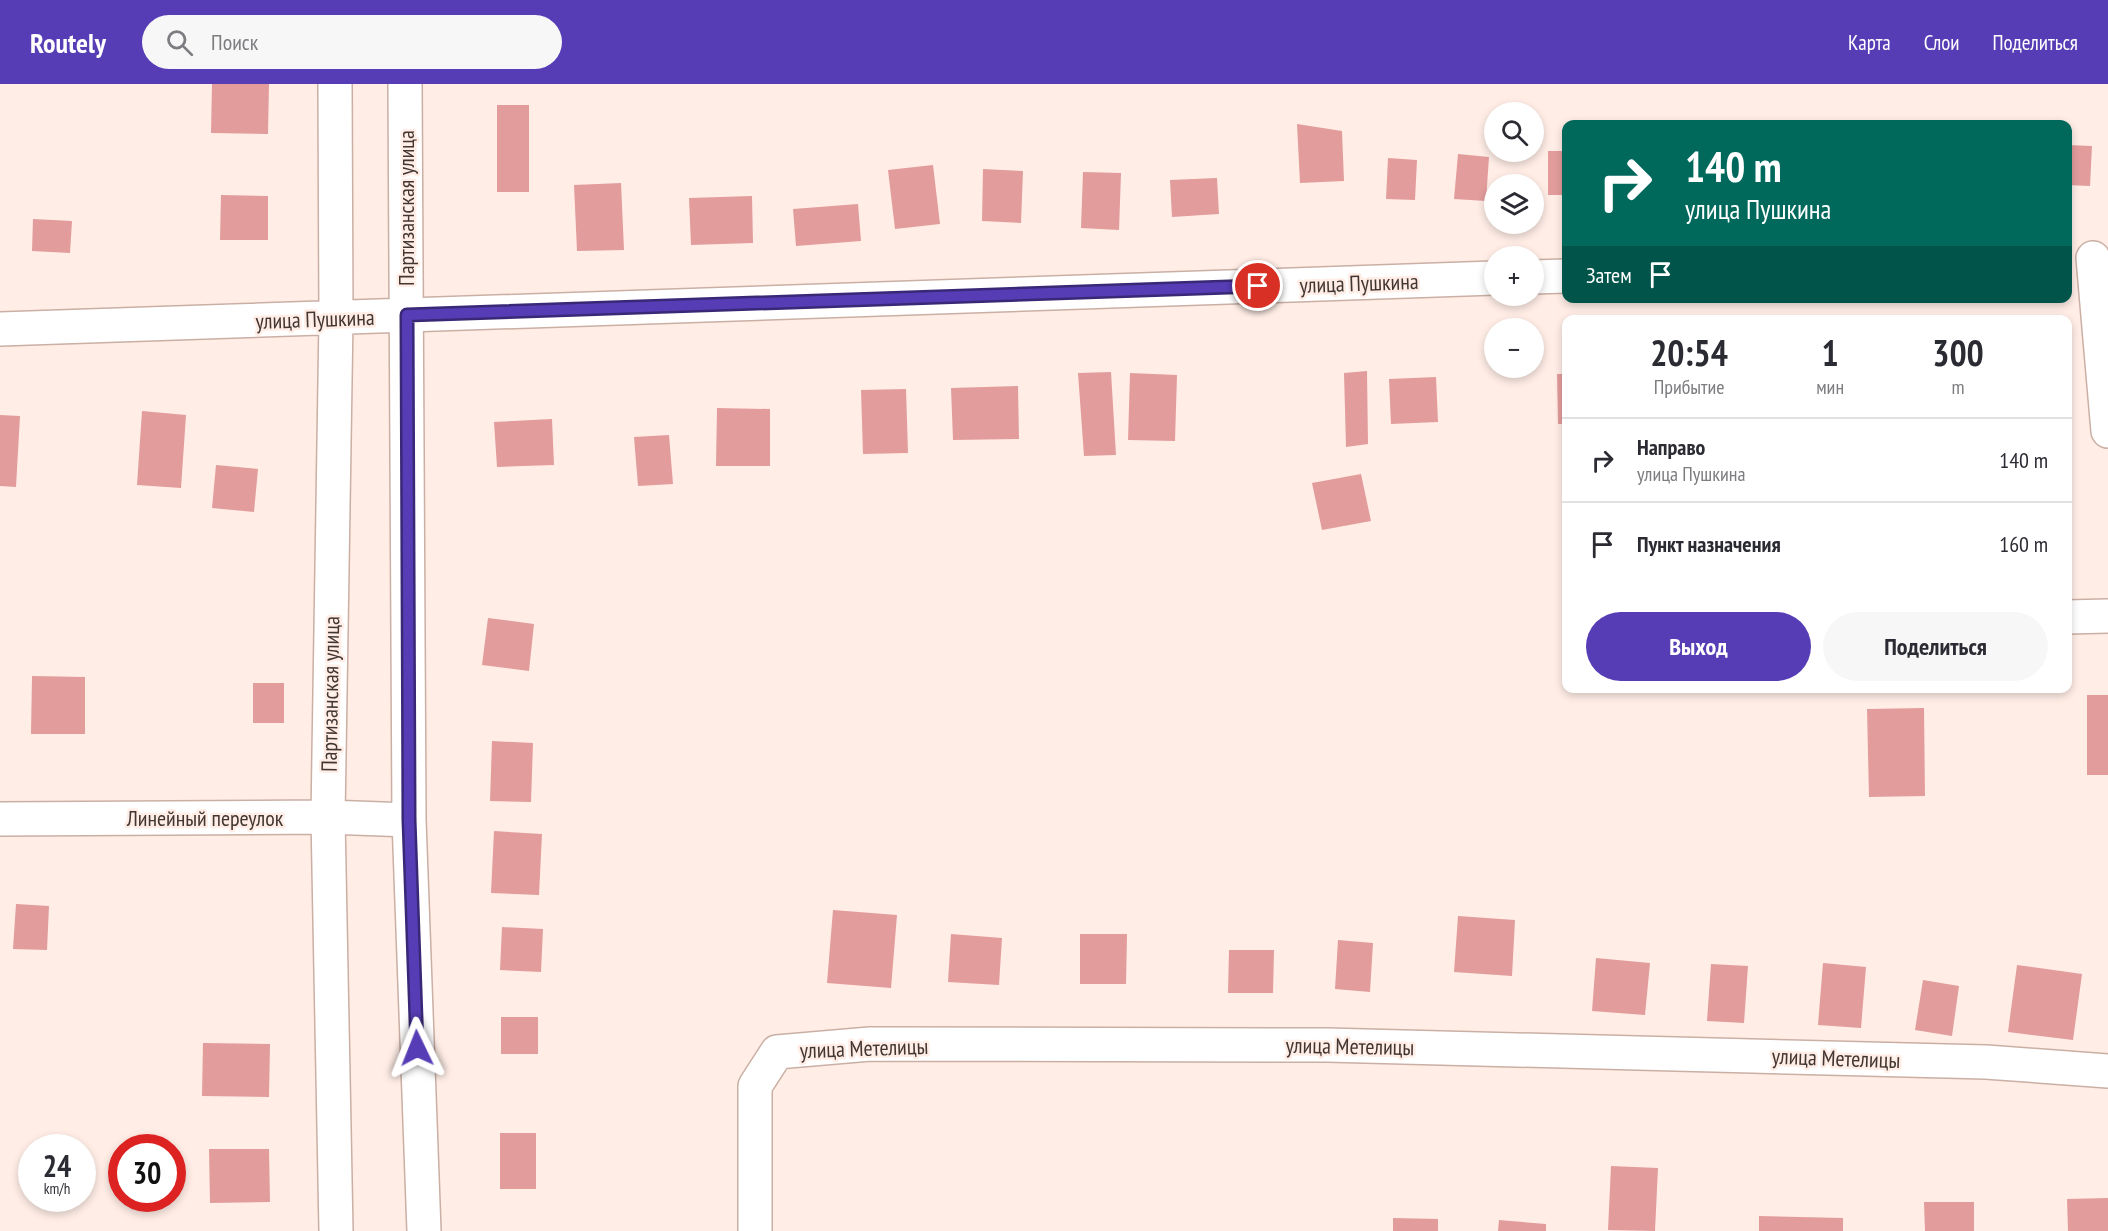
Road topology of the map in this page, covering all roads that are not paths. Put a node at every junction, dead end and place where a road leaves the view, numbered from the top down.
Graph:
1 (335, 84) edge
2 (405, 84) edge
3 (2089, 258) edge
4 (1562, 276) edge
5 (1544, 277) edge
6 (1484, 278) edge
7 (407, 315) junction
8 (336, 319) junction
9 (0, 329) edge
10 (2108, 431) edge
11 (2108, 616) edge
12 (2072, 617) edge
13 (328, 817) junction
14 (0, 819) edge
15 (409, 820) junction
16 (2108, 1071) edge
17 (336, 1231) edge
18 (424, 1231) edge
19 (755, 1231) edge

1 - 8 street, Партизанская улица
2 - 7 street, Партизанская улица
3 - 10 street
4 - 5 street
6 - 7 street, улица Пушкина
7 - 8 street, улица Пушкина
7 - 15 street, Партизанская улица
8 - 9 street, улица Пушкина
8 - 13 street, Партизанская улица
11 - 12 street
13 - 14 street, Линейный переулок
13 - 15 street, Линейный переулок
13 - 17 street, Партизанская улица
15 - 18 street, Партизанская улица
16 - 19 street, улица Метелицы

